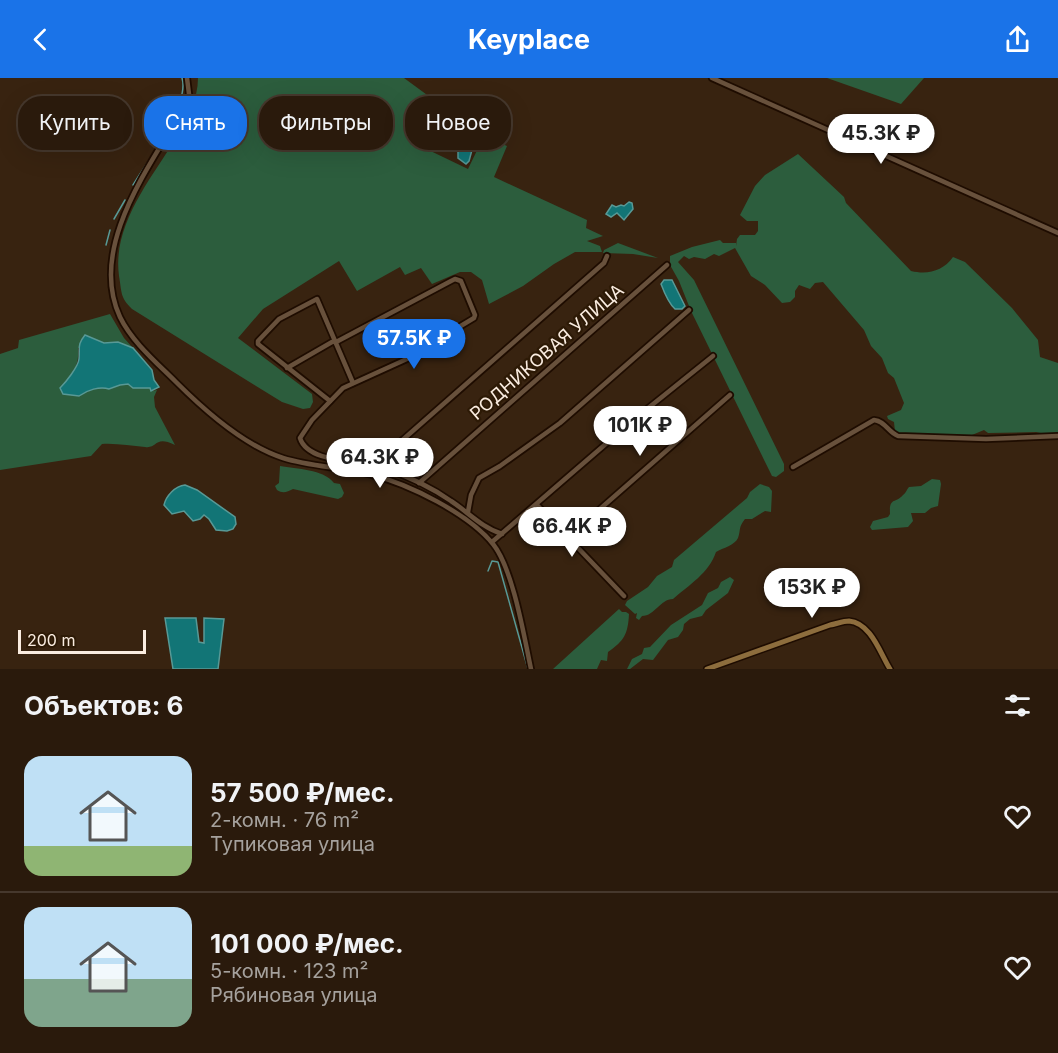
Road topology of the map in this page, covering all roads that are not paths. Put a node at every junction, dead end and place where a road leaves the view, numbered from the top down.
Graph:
1 (187, 78) edge
2 (712, 78) edge
3 (1058, 233) edge
4 (607, 256) dead end
5 (667, 265) dead end
6 (689, 310) dead end
7 (336, 341) junction
8 (712, 356) dead end
9 (287, 368) junction
10 (353, 383) junction
11 (729, 396) dead end
12 (330, 401) junction
13 (1058, 436) edge
14 (374, 465) junction
15 (793, 467) dead end
16 (418, 483) junction
17 (537, 505) junction
18 (468, 512) junction
19 (502, 534) junction
20 (568, 537) junction
21 (492, 542) junction
22 (624, 597) dead end
23 (531, 669) edge
24 (707, 669) edge
25 (890, 669) edge

1 - 21 street
2 - 3 street
4 - 14 street
5 - 16 street, РОДНИКОВАЯ УЛИЦА
6 - 18 street
7 - 9 street
7 - 9 street
7 - 10 street
7 - 10 street
8 - 17 street
9 - 12 street
10 - 12 street
11 - 20 street
12 - 14 street
13 - 15 street
14 - 16 street
16 - 18 street
17 - 19 street
17 - 20 street
18 - 19 street
19 - 21 street
20 - 22 street
21 - 23 street
24 - 25 main road

